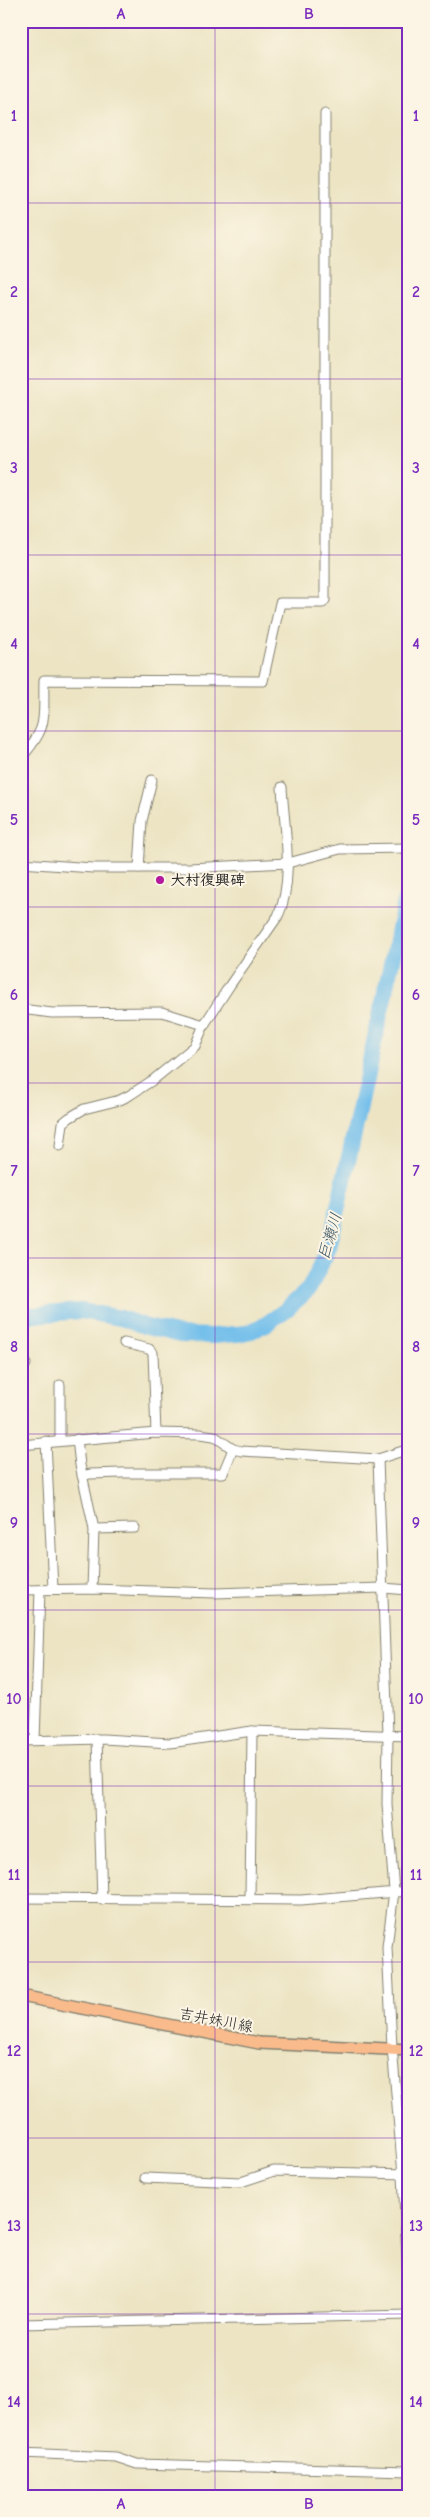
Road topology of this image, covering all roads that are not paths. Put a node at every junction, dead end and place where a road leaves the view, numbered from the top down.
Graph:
1 (325, 114) dead end
2 (21, 758) edge
3 (152, 780) dead end
4 (282, 787) dead end
5 (409, 848) edge
6 (21, 863) edge
7 (288, 863) junction
8 (139, 868) junction
9 (21, 1009) edge
10 (204, 1025) junction
11 (60, 1146) dead end
12 (124, 1343) dead end
13 (60, 1385) dead end
14 (156, 1433) junction
15 (77, 1439) junction
16 (60, 1440) junction
17 (46, 1441) junction
18 (21, 1445) edge
19 (232, 1449) junction
20 (409, 1449) edge
21 (378, 1459) junction
22 (82, 1476) junction
23 (135, 1528) dead end
24 (94, 1529) junction
25 (21, 1567) edge
26 (383, 1588) junction
27 (53, 1589) junction
28 (92, 1589) junction
29 (22, 1590) edge
30 (40, 1590) junction
31 (409, 1590) edge
32 (252, 1731) junction
33 (388, 1734) junction
34 (409, 1736) edge
35 (97, 1739) junction
36 (35, 1740) junction
37 (21, 1741) edge
38 (409, 1891) edge
39 (394, 1892) junction
40 (21, 1898) edge
41 (250, 1899) junction
42 (102, 1900) junction
43 (21, 1996) edge
44 (392, 2047) junction
45 (409, 2050) edge
46 (406, 2174) edge
47 (145, 2178) dead end
48 (409, 2302) edge
49 (409, 2315) edge
50 (21, 2324) edge
51 (21, 2453) edge
52 (409, 2471) edge

1 - 2 street
3 - 8 street
4 - 7 street
5 - 7 street
6 - 8 street
7 - 8 street
7 - 10 street
9 - 10 street
10 - 11 street
12 - 14 street
13 - 16 street
14 - 15 street
14 - 19 street
15 - 16 street
15 - 22 street
16 - 17 street
17 - 18 street
17 - 27 street
19 - 21 street
19 - 22 street
20 - 21 street
21 - 26 street
22 - 24 street
23 - 24 street
24 - 28 street
25 - 29 street
26 - 28 street
26 - 31 street
26 - 33 street
27 - 28 street
27 - 30 street
29 - 30 street
30 - 36 street
32 - 33 street
32 - 35 street
32 - 41 street
33 - 34 street
33 - 39 street
35 - 36 street
35 - 42 street
36 - 37 street
38 - 39 street
39 - 41 street
39 - 44 street
40 - 42 street
41 - 42 street
43 - 44 main road, 吉井妹川線
44 - 45 main road, 吉井妹川線
44 - 46 street
46 - 47 street
46 - 48 street
49 - 50 street
51 - 52 street

